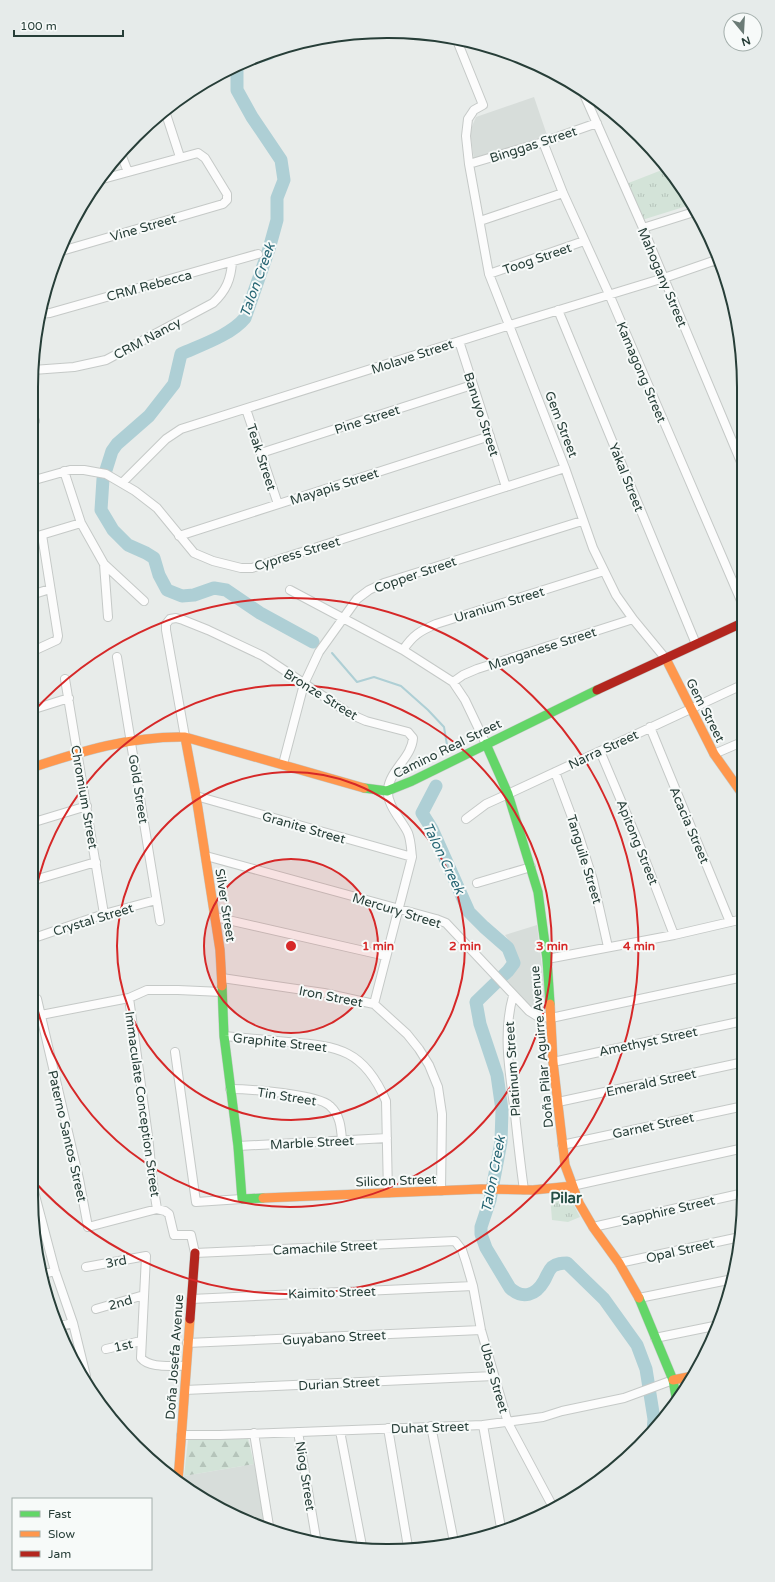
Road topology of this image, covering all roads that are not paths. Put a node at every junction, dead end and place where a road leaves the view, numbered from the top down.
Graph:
1 (459, 46) edge
2 (587, 100) edge
3 (167, 117) edge
4 (597, 123) junction
5 (543, 142) junction
6 (180, 157) junction
7 (123, 159) edge
8 (470, 164) junction
9 (128, 172) junction
10 (108, 177) edge
11 (563, 193) junction
12 (690, 213) edge
13 (480, 221) junction
14 (643, 228) junction
15 (584, 241) junction
16 (67, 249) edge
17 (258, 254) dead end
18 (232, 262) junction
19 (713, 262) edge
20 (490, 274) junction
21 (664, 278) junction
22 (609, 294) junction
23 (558, 310) junction
24 (46, 313) edge
25 (510, 325) junction
26 (459, 341) junction
27 (39, 369) edge
28 (472, 385) junction
29 (246, 409) junction
30 (490, 436) junction
31 (261, 452) junction
32 (737, 452) edge
33 (565, 468) junction
34 (64, 471) junction
35 (38, 479) edge
36 (122, 482) junction
37 (506, 487) junction
38 (278, 504) junction
39 (582, 521) junction
40 (81, 523) junction
41 (42, 535) junction
42 (38, 536) edge
43 (179, 536) junction
44 (104, 564) junction
45 (604, 571) junction
46 (50, 589) junction
47 (290, 590) dead end
48 (737, 591) edge
49 (38, 593) edge
50 (144, 601) dead end
51 (108, 617) dead end
52 (343, 617) junction
53 (170, 619) joint
54 (633, 619) junction
55 (737, 625) edge
56 (696, 644) junction
57 (38, 649) edge
58 (403, 650) junction
59 (117, 657) dead end
60 (666, 659) junction
61 (65, 679) dead end
62 (453, 682) junction
63 (304, 684) junction
64 (737, 686) edge
65 (69, 698) junction
66 (38, 708) edge
67 (690, 708) junction
68 (650, 727) junction
69 (185, 737) junction
70 (131, 739) junction
71 (486, 744) junction
72 (737, 744) edge
73 (600, 751) junction
74 (77, 752) junction
75 (714, 754) junction
76 (283, 764) junction
77 (38, 766) edge
78 (555, 772) junction
79 (737, 787) edge
80 (387, 790) junction
81 (508, 794) junction
82 (196, 796) junction
83 (87, 806) junction
84 (466, 819) dead end
85 (38, 821) edge
86 (206, 856) junction
87 (412, 857) junction
88 (96, 862) junction
89 (531, 867) junction
90 (38, 879) edge
91 (477, 884) dead end
92 (156, 900) junction
93 (399, 909) junction
94 (104, 914) junction
95 (215, 917) junction
96 (737, 920) edge
97 (160, 921) dead end
98 (730, 922) junction
99 (674, 935) junction
100 (38, 937) edge
101 (608, 947) junction
102 (386, 956) junction
103 (547, 959) junction
104 (222, 978) junction
105 (737, 978) edge
106 (222, 992) junction
107 (513, 996) junction
108 (129, 998) junction
109 (38, 1003) edge
110 (374, 1004) junction
111 (41, 1015) junction
112 (551, 1018) junction
113 (737, 1022) edge
114 (224, 1036) junction
115 (175, 1052) dead end
116 (553, 1062) junction
117 (737, 1064) edge
118 (230, 1088) junction
119 (558, 1102) junction
120 (737, 1108) edge
121 (387, 1138) junction
122 (342, 1140) junction
123 (562, 1145) junction
124 (238, 1146) junction
125 (737, 1150) edge
126 (572, 1186) junction
127 (524, 1190) junction
128 (441, 1191) junction
129 (388, 1193) junction
130 (737, 1195) edge
131 (242, 1199) junction
132 (157, 1209) junction
133 (40, 1226) edge
134 (593, 1227) junction
135 (734, 1238) edge
136 (455, 1241) joint
137 (195, 1252) junction
138 (620, 1263) junction
139 (86, 1267) dead end
140 (55, 1271) junction
141 (47, 1273) edge
142 (726, 1280) edge
143 (473, 1286) junction
144 (144, 1295) junction
145 (191, 1298) junction
146 (639, 1298) junction
147 (96, 1309) dead end
148 (73, 1323) junction
149 (64, 1325) edge
150 (710, 1327) edge
151 (481, 1330) junction
152 (655, 1338) junction
153 (141, 1341) junction
154 (187, 1343) junction
155 (106, 1349) dead end
156 (186, 1366) junction
157 (84, 1367) edge
158 (494, 1376) junction
159 (685, 1378) edge
160 (673, 1380) junction
161 (185, 1390) junction
162 (675, 1393) edge
163 (508, 1423) junction
164 (483, 1425) junction
165 (431, 1426) junction
166 (388, 1428) junction
167 (340, 1431) junction
168 (298, 1432) junction
169 (254, 1434) junction
170 (181, 1435) junction
171 (178, 1474) edge
172 (551, 1503) edge
173 (268, 1522) edge
174 (500, 1525) edge
175 (316, 1536) edge
176 (453, 1538) edge
177 (361, 1543) edge
178 (407, 1543) edge

1 - 8 street, Gem Street
2 - 4 street, Mahogany Street
3 - 6 street
4 - 5 street, Binggas Street
4 - 14 street, Mahogany Street
5 - 8 street, Binggas Street
5 - 11 street, Kamagong Street
6 - 9 street
6 - 16 street, Vine Street
7 - 9 street
8 - 13 street, Gem Street
9 - 10 street
11 - 13 street
11 - 15 street, Kamagong Street
12 - 14 street
13 - 20 street, Gem Street
14 - 21 street, Mahogany Street
15 - 20 street, Toog Street
15 - 22 street, Kamagong Street
17 - 18 street, CRM Rebecca
18 - 24 street, CRM Rebecca
18 - 27 street, CRM Nancy
19 - 21 street, Molave Street
20 - 25 street, Gem Street
21 - 22 street, Molave Street
21 - 32 street, Mahogany Street
22 - 23 street, Molave Street
22 - 48 street, Kamagong Street
23 - 25 street, Molave Street
23 - 56 street, Yakal Street
25 - 26 street, Molave Street
25 - 33 street, Gem Street
26 - 28 street, Banuyo Street
26 - 29 street, Molave Street
28 - 30 street, Banuyo Street
28 - 31 street, Pine Street
29 - 31 street, Teak Street
29 - 36 street, Molave Street
30 - 37 street, Banuyo Street
30 - 38 street, Mayapis Street
31 - 38 street, Teak Street
33 - 37 street, Cypress Street
33 - 39 street, Gem Street
34 - 35 street, Cypress Street
34 - 36 street, Cypress Street
34 - 40 street
36 - 43 street, Cypress Street
37 - 43 street, Cypress Street
38 - 43 street, Mayapis Street
39 - 45 street, Gem Street
39 - 52 street, Copper Street
40 - 41 street
40 - 44 street
41 - 42 street
41 - 46 street
44 - 50 street
44 - 51 street
45 - 54 street, Gem Street
45 - 58 street, Uranium Street
46 - 49 street
46 - 57 street
47 - 52 street, Doña Pilar Aguirre Avenue
52 - 58 street, Doña Pilar Aguirre Avenue
52 - 63 street, Copper Street
53 - 63 street, Bronze Street
53 - 69 street, Silver Street
54 - 60 street, Gem Street
54 - 62 street, Manganese Street
55 - 56 street, Camino Real Street
56 - 60 street, Camino Real Street
58 - 62 street, Doña Pilar Aguirre Avenue
59 - 70 street, Gold Street
60 - 67 street, Gem Street
60 - 71 street, Camino Real Street
61 - 65 street, Chromium Street
62 - 71 street, Doña Pilar Aguirre Avenue
63 - 76 street, Copper Street
63 - 80 street, Bronze Street
64 - 67 street, Narra Street
65 - 66 street
65 - 74 street, Chromium Street
67 - 68 street, Narra Street
67 - 75 street, Gem Street
68 - 73 street, Narra Street
68 - 98 street, Acacia Street
69 - 70 street, Camino Real Street
69 - 76 street, Camino Real Street
69 - 82 street, Silver Street
70 - 74 street, Camino Real Street
70 - 92 street, Gold Street
71 - 80 street, Camino Real Street
71 - 81 street, Doña Pilar Aguirre Avenue
72 - 75 street
73 - 78 street, Narra Street
73 - 99 street, Apitong Street
74 - 77 street, Camino Real Street
74 - 83 street, Chromium Street
75 - 79 street, Gem Street
76 - 80 street, Camino Real Street
78 - 81 street, Narra Street
78 - 101 street, Tanguile Street
80 - 87 street
81 - 84 street, Narra Street
81 - 89 street, Doña Pilar Aguirre Avenue
82 - 86 street, Silver Street
82 - 87 street, Granite Street
83 - 85 street
83 - 88 street, Chromium Street
86 - 93 street, Mercury Street
86 - 95 street, Silver Street
87 - 93 street
88 - 90 street
88 - 94 street, Chromium Street
89 - 91 street
89 - 103 street, Doña Pilar Aguirre Avenue
92 - 94 street, Crystal Street
92 - 97 street, Gold Street
93 - 102 street
93 - 107 street, Mercury Street
94 - 100 street, Crystal Street
95 - 102 street
95 - 104 street, Silver Street
96 - 98 street
98 - 99 street
99 - 101 street
101 - 103 street
102 - 110 street
103 - 112 street, Doña Pilar Aguirre Avenue
104 - 106 street, Silver Street
104 - 110 street, Iron Street
105 - 112 street, Mercury Street
106 - 108 street, Immaculate Conception Street
106 - 114 street, Silver Street
107 - 112 street, Mercury Street
107 - 127 street, Platinum Street
108 - 111 street
108 - 132 street, Immaculate Conception Street
109 - 111 street, Paterno Santos Street
110 - 128 street, Iron Street
111 - 132 street, Paterno Santos Street
112 - 116 street, Doña Pilar Aguirre Avenue
113 - 116 street, Amethyst Street
114 - 118 street, Silver Street
114 - 121 street, Graphite Street
115 - 131 street, Silicon Street
116 - 119 street, Doña Pilar Aguirre Avenue
117 - 119 street, Emerald Street
118 - 122 street, Tin Street
118 - 124 street, Silver Street
119 - 123 street, Doña Pilar Aguirre Avenue
120 - 123 street, Garnet Street
121 - 122 street, Marble Street
121 - 129 street, Graphite Street
122 - 124 street, Marble Street
123 - 126 street, Doña Pilar Aguirre Avenue
124 - 131 street, Silver Street
125 - 126 street, Silicon Street
126 - 127 street, Silicon Street
126 - 134 street, Doña Pilar Aguirre Avenue
127 - 128 street, Silicon Street
128 - 129 street, Silicon Street
129 - 131 street, Silicon Street
130 - 134 street, Sapphire Street
132 - 137 street, Doña Josefa Avenue
133 - 140 street
134 - 138 street, Doña Pilar Aguirre Avenue
135 - 138 street, Opal Street
136 - 137 street, Camachile Street
136 - 143 street, Ubas Street
137 - 145 street, Doña Josefa Avenue
138 - 146 street, Doña Pilar Aguirre Avenue
139 - 144 street, 3rd
140 - 141 street
140 - 148 street
142 - 146 street
143 - 145 street, Kaimito Street
143 - 151 street, Ubas Street
144 - 147 street, 2nd
144 - 153 street
145 - 154 street, Doña Josefa Avenue
146 - 152 street, Doña Pilar Aguirre Avenue
148 - 149 street
148 - 157 street
150 - 152 street
151 - 154 street, Guyabano Street
151 - 158 street, Ubas Street
152 - 160 street, Doña Pilar Aguirre Avenue
153 - 155 street, 1st
153 - 156 street
154 - 156 street, Doña Josefa Avenue
156 - 161 street, Doña Josefa Avenue
158 - 161 street, Durian Street
158 - 163 street, Ubas Street
159 - 160 street
160 - 162 street, Doña Pilar Aguirre Avenue
160 - 163 street, Duhat Street
161 - 170 street, Doña Josefa Avenue
163 - 164 street, Duhat Street
163 - 172 street, Ubas Street
164 - 165 street, Duhat Street
164 - 174 street
165 - 166 street, Duhat Street
165 - 176 street
166 - 167 street, Duhat Street
166 - 178 street
167 - 168 street, Duhat Street
167 - 177 street
168 - 169 street, Duhat Street
168 - 175 street, Niog Street
169 - 170 street, Duhat Street
169 - 173 street
170 - 171 street, Doña Josefa Avenue

